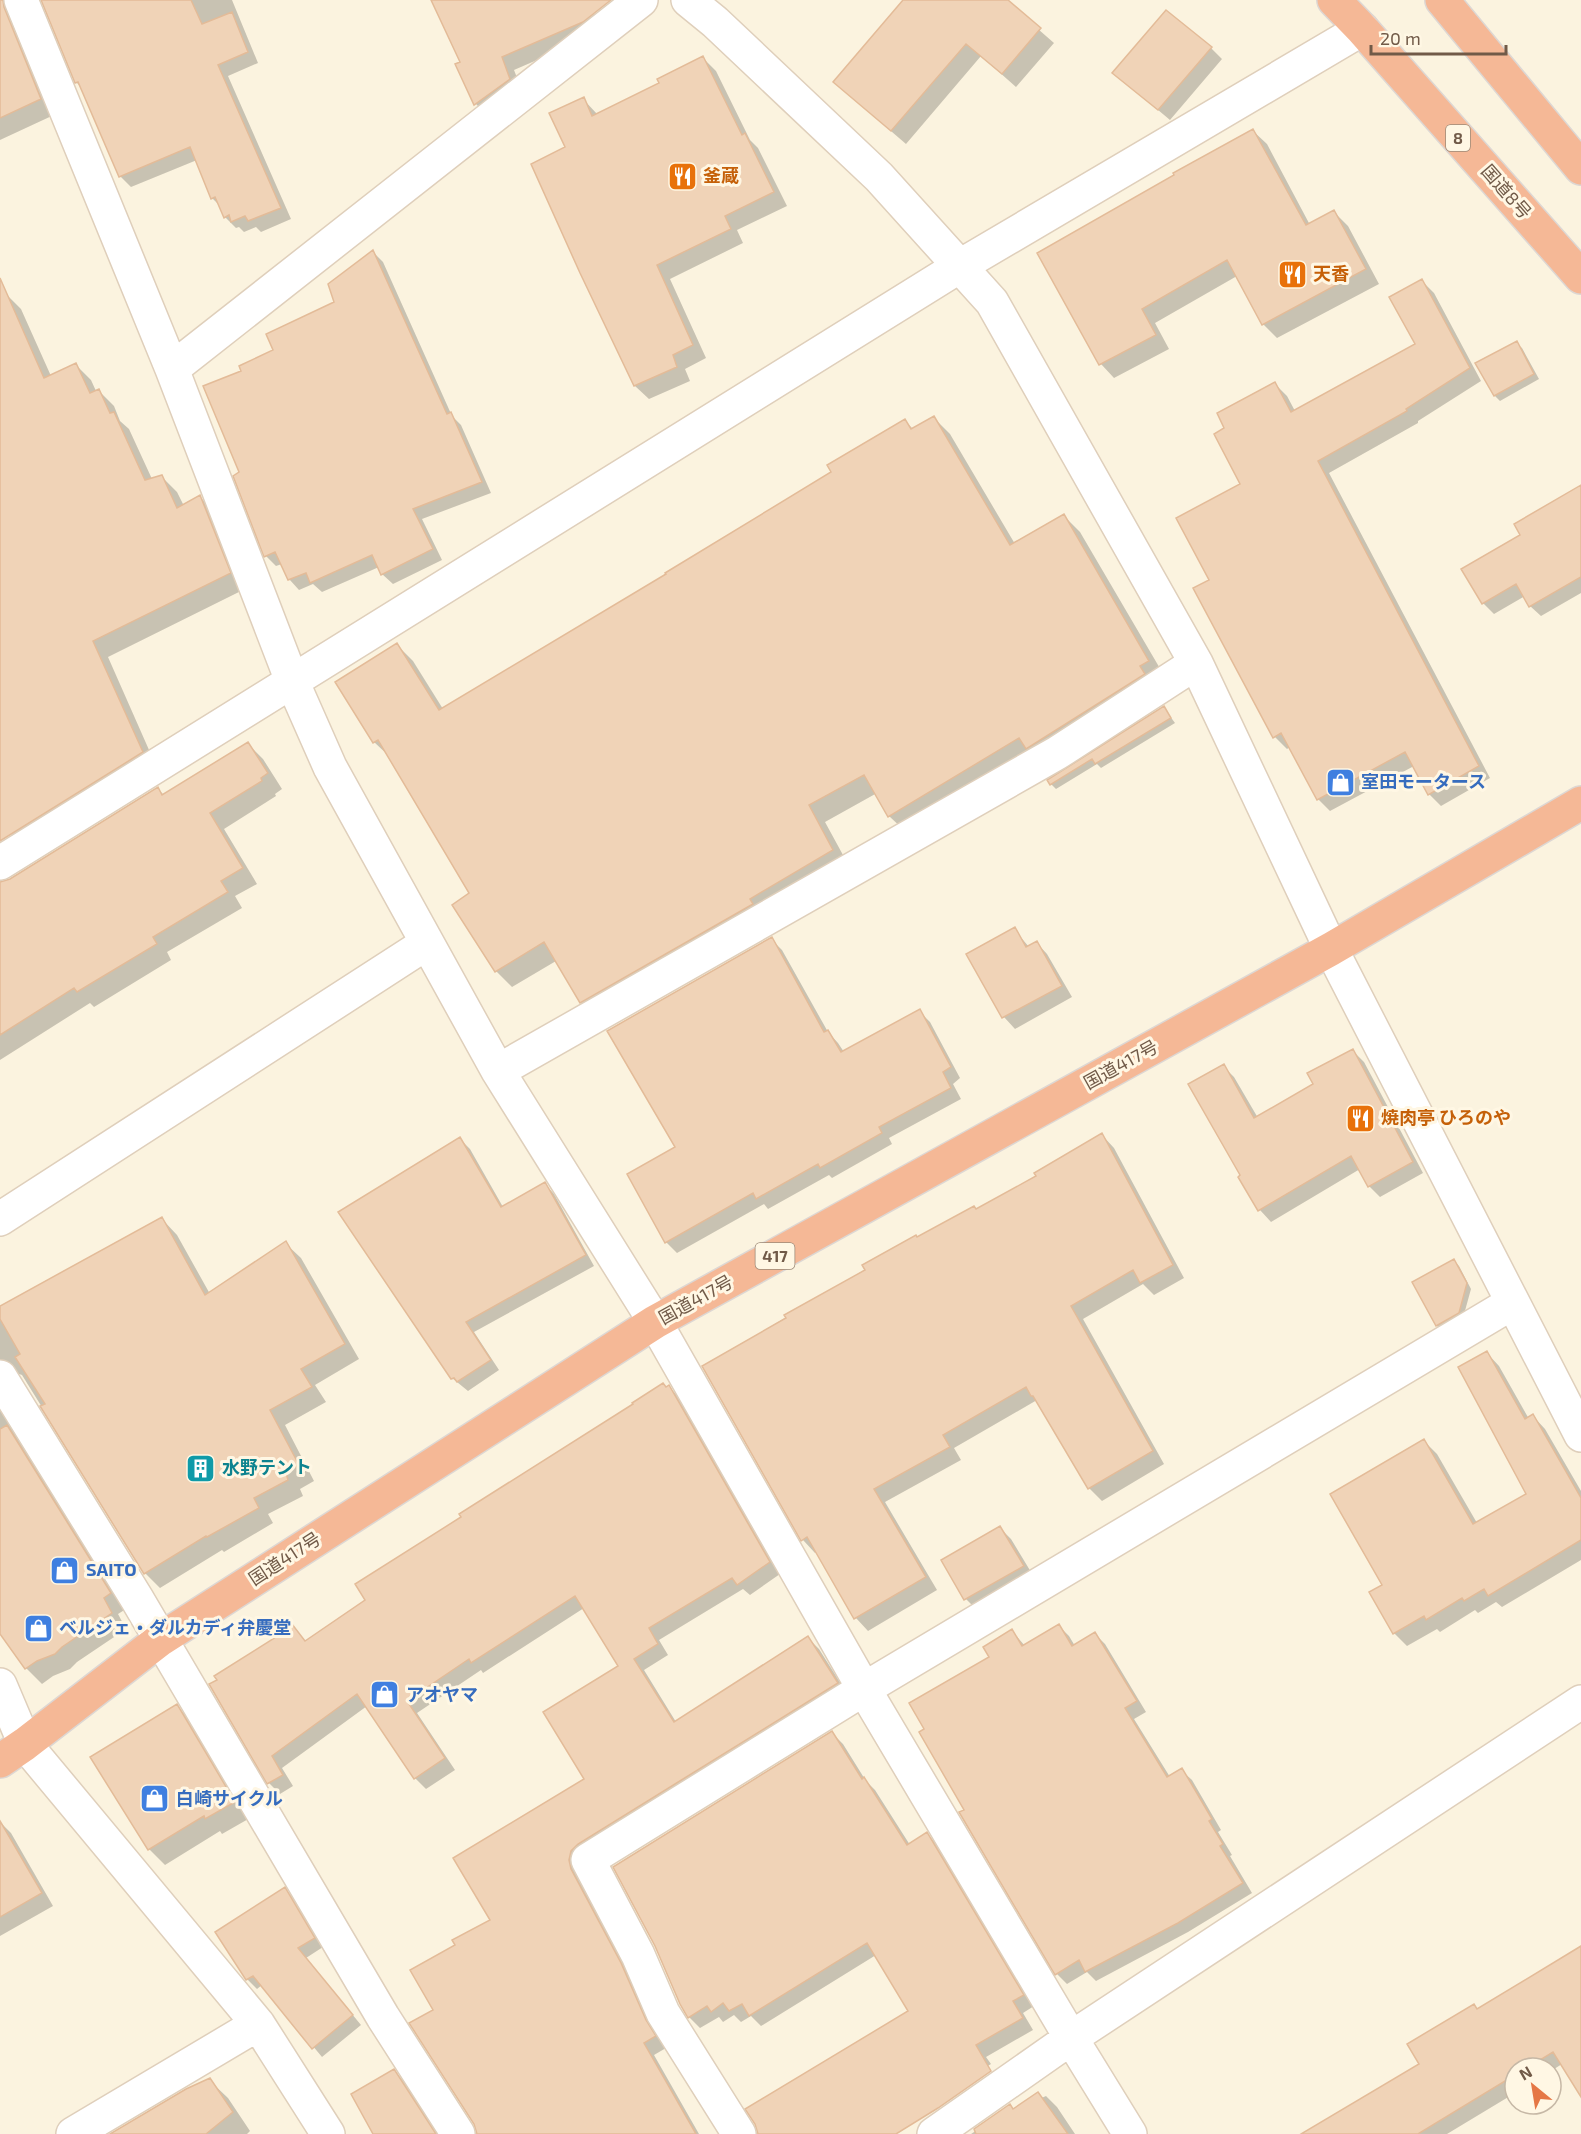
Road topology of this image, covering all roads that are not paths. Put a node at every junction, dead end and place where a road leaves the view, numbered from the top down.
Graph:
1 (21, 0) edge
2 (641, 0) edge
3 (688, 0) edge
4 (1334, 0) edge
5 (1442, 0) edge
6 (1362, 29) junction
7 (1581, 168) edge
8 (960, 267) junction
9 (1581, 277) edge
10 (172, 369) junction
11 (1196, 663) junction
12 (292, 681) junction
13 (1581, 803) edge
14 (0, 863) edge
15 (427, 943) junction
16 (1331, 949) junction
17 (498, 1071) junction
18 (0, 1219) edge
19 (1512, 1303) junction
20 (655, 1322) junction
21 (0, 1377) edge
22 (1581, 1435) edge
23 (160, 1639) junction
24 (0, 1685) edge
25 (864, 1689) junction
26 (1581, 1702) edge
27 (12, 1753) edge
28 (258, 2024) junction
29 (1071, 2038) junction
30 (73, 2134) edge
31 (328, 2134) edge
32 (458, 2134) edge
33 (739, 2134) edge
34 (934, 2134) edge
35 (1130, 2134) edge

1 - 10 street
2 - 10 street
3 - 8 street
4 - 6 highway, 国道8号 / 8
5 - 7 highway
6 - 8 street
6 - 9 highway, 国道8号 / 8
8 - 11 street
8 - 12 street
10 - 12 street
11 - 16 street
11 - 17 street
12 - 14 street
12 - 15 street
13 - 16 highway, 国道417号 / 417
15 - 17 street
15 - 18 street
16 - 19 street
16 - 20 highway, 国道417号 / 417
17 - 20 street
19 - 22 street
19 - 25 street
20 - 23 highway, 国道417号 / 417
20 - 25 street
21 - 23 street
23 - 27 highway, 国道417号 / 417
23 - 32 street
24 - 27 street
25 - 29 street
25 - 33 street
26 - 29 street
27 - 28 street
28 - 30 street
28 - 31 street
29 - 34 street
29 - 35 street

